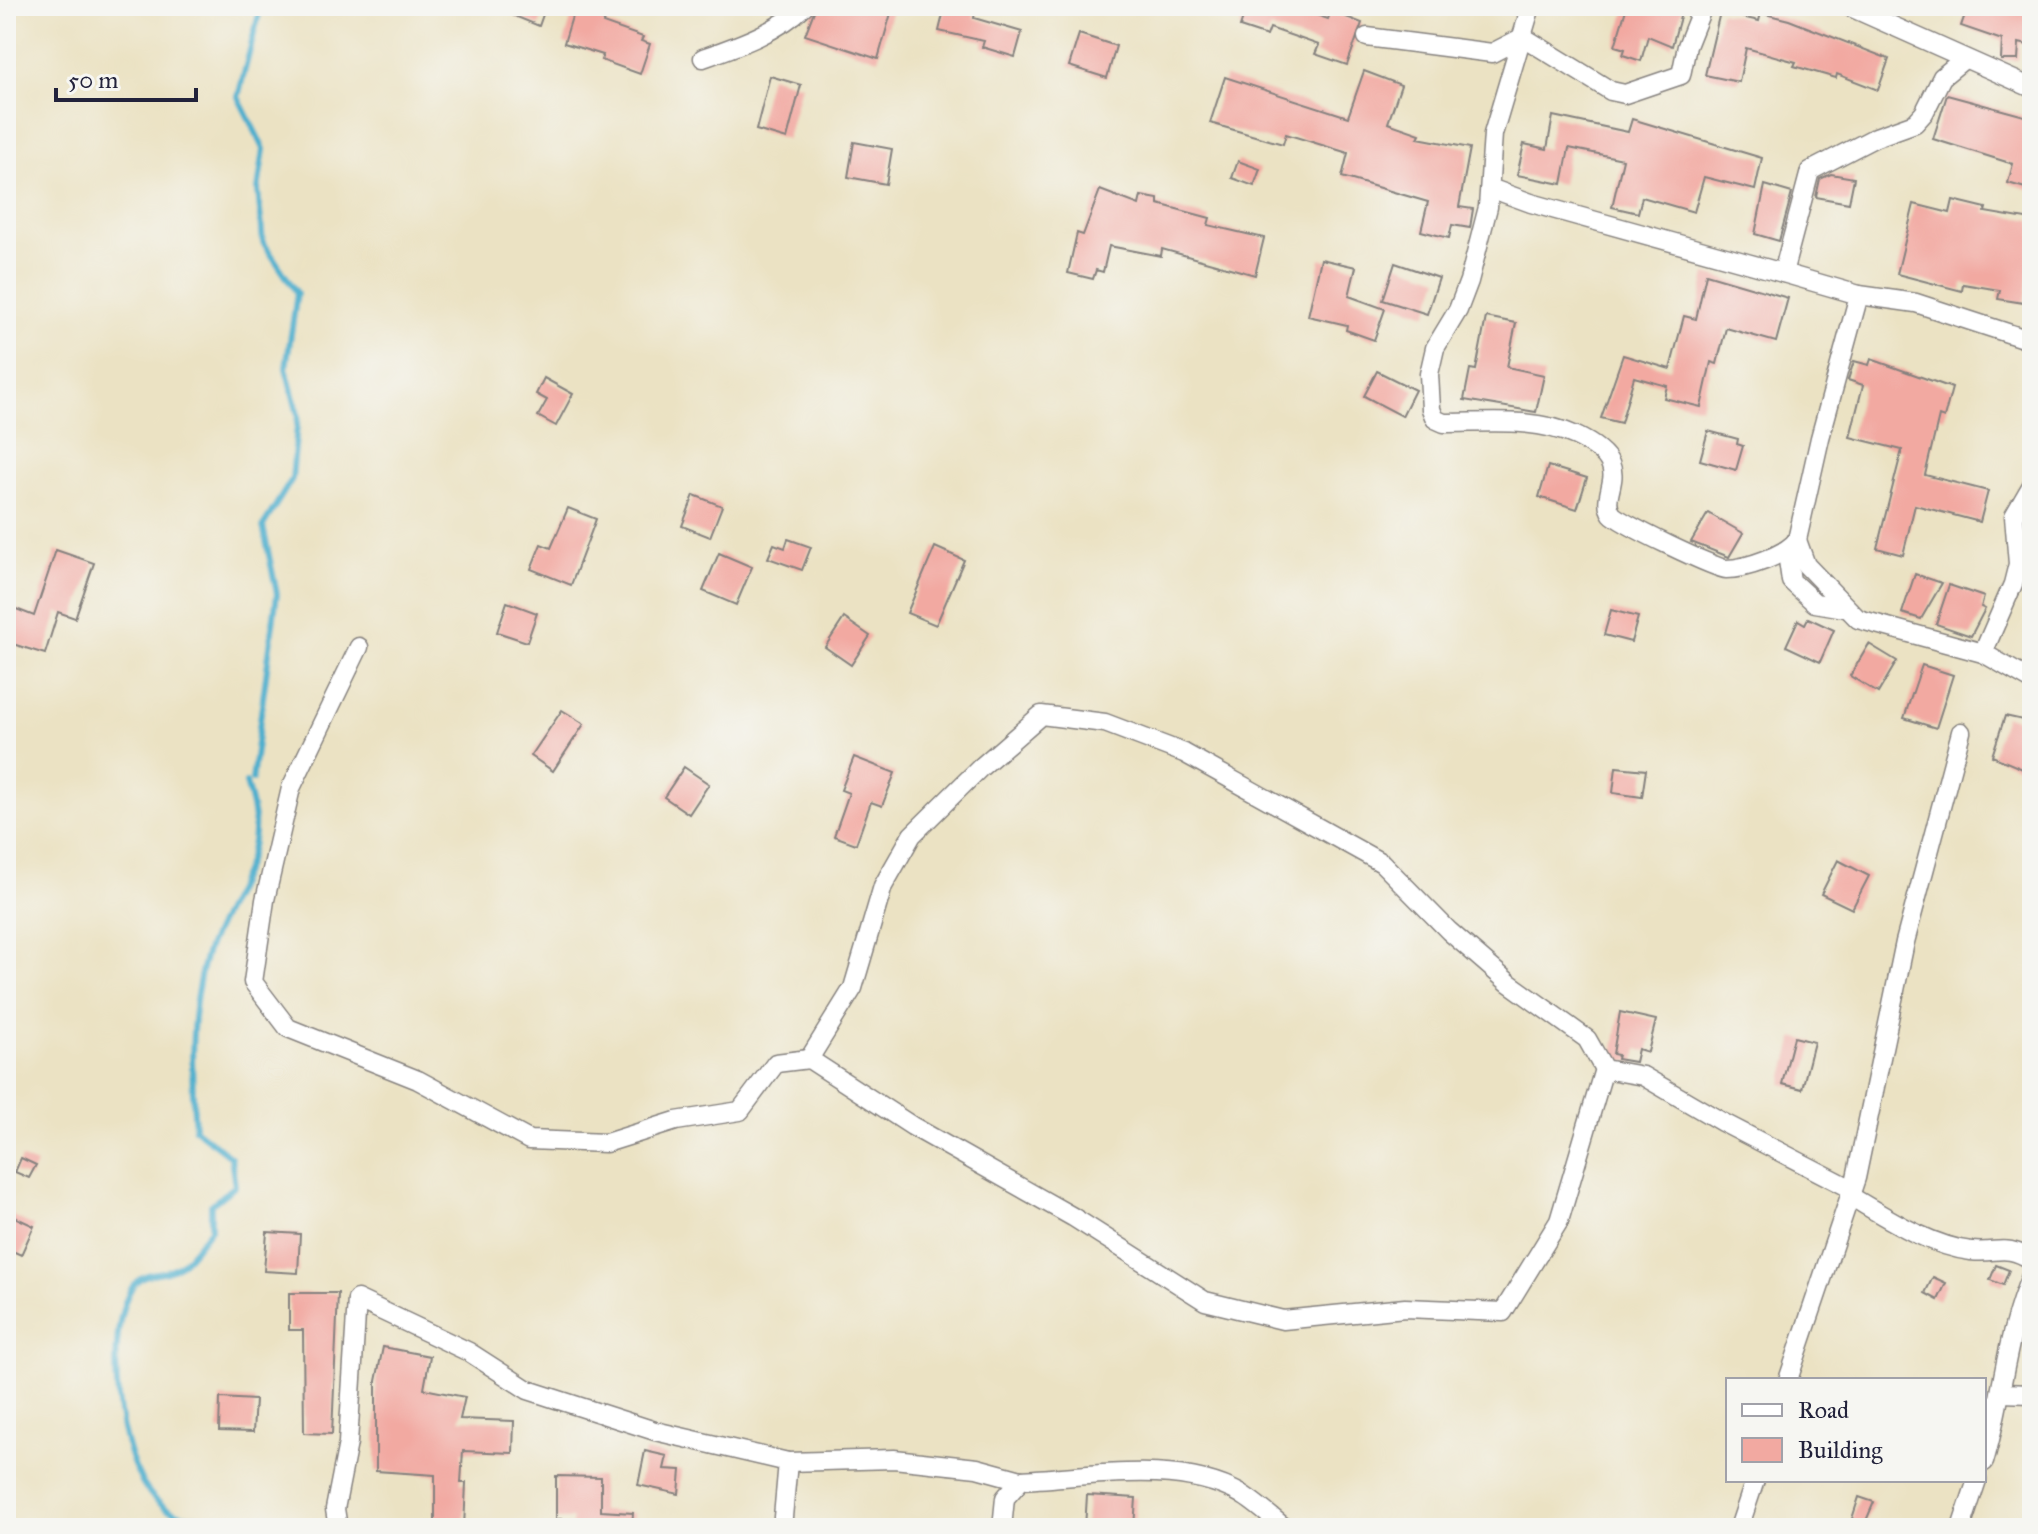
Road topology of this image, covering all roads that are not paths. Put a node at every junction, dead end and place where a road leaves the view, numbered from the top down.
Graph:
1 (804, 6) edge
2 (1531, 6) edge
3 (1703, 6) edge
4 (1848, 6) edge
5 (1367, 37) dead end
6 (1523, 37) junction
7 (703, 58) dead end
8 (1964, 59) junction
9 (2032, 88) edge
10 (1490, 188) junction
11 (1783, 273) junction
12 (1859, 295) junction
13 (2032, 341) edge
14 (2032, 485) edge
15 (1792, 546) junction
16 (359, 647) dead end
17 (1983, 653) junction
18 (2032, 681) edge
19 (1961, 732) dead end
20 (809, 1059) junction
21 (1604, 1069) junction
22 (1851, 1192) junction
23 (2032, 1260) edge
24 (2032, 1274) edge
25 (1789, 1378) edge
26 (2001, 1393) junction
27 (2032, 1394) edge
28 (1986, 1454) edge
29 (788, 1462) junction
30 (1021, 1480) junction
31 (1754, 1482) edge
32 (1976, 1482) edge
33 (338, 1528) edge
34 (782, 1528) edge
35 (1002, 1528) edge
36 (1285, 1528) edge
37 (1739, 1528) edge
38 (1961, 1528) edge

1 - 7 street
2 - 6 street
3 - 6 street
4 - 8 street
5 - 6 street
6 - 10 street
8 - 9 street
8 - 11 street
10 - 11 street
10 - 15 street
11 - 12 street
12 - 13 street
12 - 15 street
14 - 17 street
15 - 17 street
16 - 20 street
17 - 18 street
19 - 22 street
20 - 21 street
20 - 21 street
21 - 22 street
22 - 23 street
22 - 25 street
24 - 26 street
26 - 27 street
26 - 28 street
29 - 30 street
29 - 33 street
29 - 34 street
30 - 35 street
30 - 36 street
31 - 37 street
32 - 38 street

